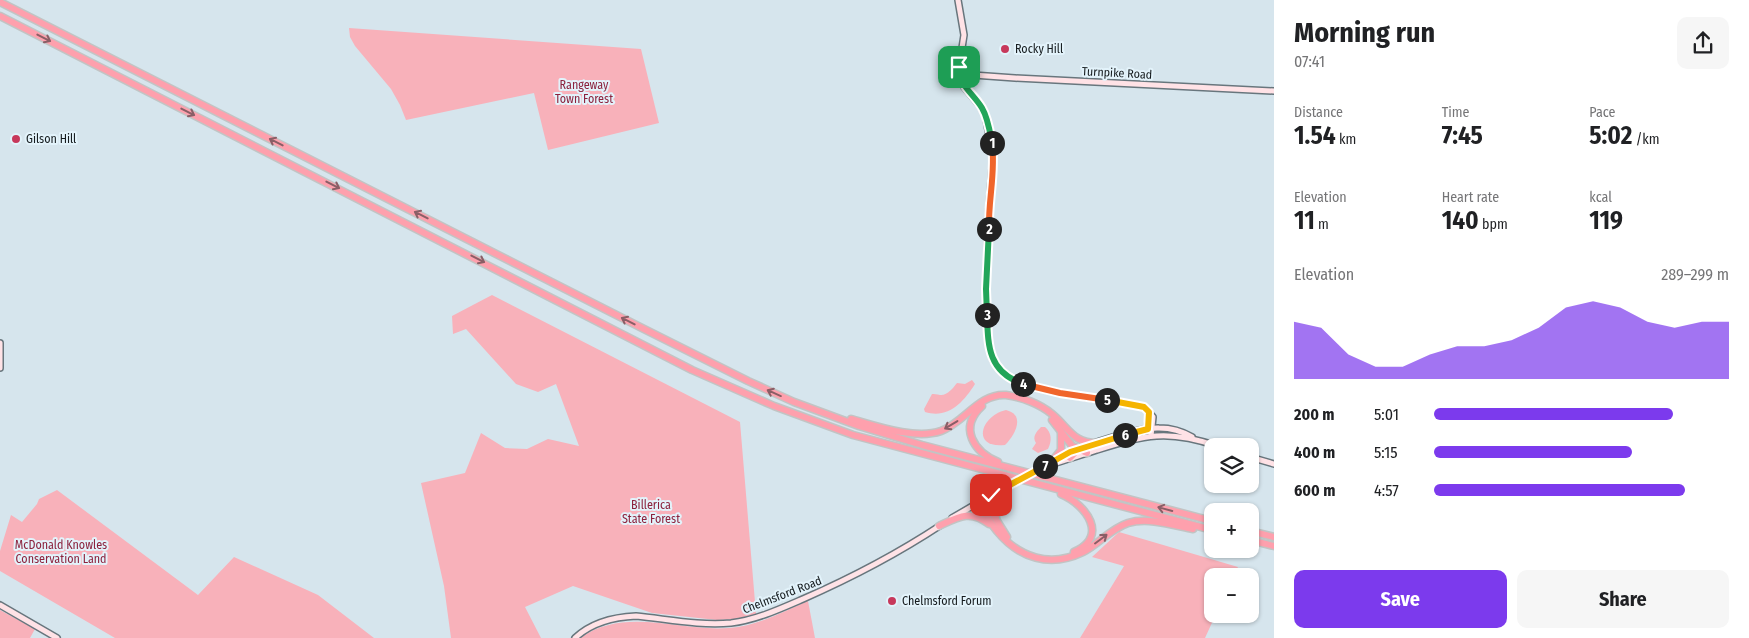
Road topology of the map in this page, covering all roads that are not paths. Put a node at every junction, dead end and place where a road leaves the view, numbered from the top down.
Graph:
1 (958, 0) edge
2 (0, 2) edge
3 (0, 16) edge
4 (959, 74) junction
5 (1274, 91) edge
6 (0, 343) edge
7 (0, 368) edge
8 (819, 411) junction
9 (1150, 428) junction
10 (1064, 429) junction
11 (1149, 436) junction
12 (1195, 439) junction
13 (1204, 442) edge
14 (1098, 443) junction
15 (1076, 450) junction
16 (1087, 453) junction
17 (1070, 458) junction
18 (1053, 460) junction
19 (1259, 460) edge
20 (1274, 464) edge
21 (1042, 468) junction
22 (1023, 471) junction
23 (1040, 485) junction
24 (1009, 486) junction
25 (980, 501) junction
26 (1204, 519) edge
27 (997, 520) junction
28 (939, 526) junction
29 (995, 529) junction
30 (1204, 529) edge
31 (1204, 530) edge
32 (1259, 532) edge
33 (1274, 536) edge
34 (1259, 542) edge
35 (1274, 546) edge
36 (0, 606) edge
37 (58, 638) edge
38 (575, 638) edge

1 - 4 main road
8 -> 2 highway
3 -> 23 highway
4 - 5 main road, Turnpike Road
4 - 9 main road
6 - 7 main road
10 -> 8 highway
8 - 22 highway
9 - 11 main road
9 - 12 main road
9 - 14 main road
10 - 14 highway
10 - 15 highway
10 - 18 highway
10 - 22 highway
11 - 12 main road
11 - 16 main road
12 - 13 main road
14 - 15 main road
15 - 16 highway
15 - 17 highway
15 - 18 main road
16 - 17 main road
17 - 21 main road
18 - 21 main road
19 - 20 main road
21 - 24 main road, Chelmsford Road, bridge
26 -> 22 highway
23 - 27 highway
23 - 30 highway
24 - 25 main road, Chelmsford Road
24 - 27 highway
25 - 27 highway
25 - 28 main road, Chelmsford Road
25 - 29 highway
28 - 29 highway
28 - 38 main road, Chelmsford Road
29 -> 31 highway
32 - 33 highway
34 - 35 highway
36 - 37 main road

